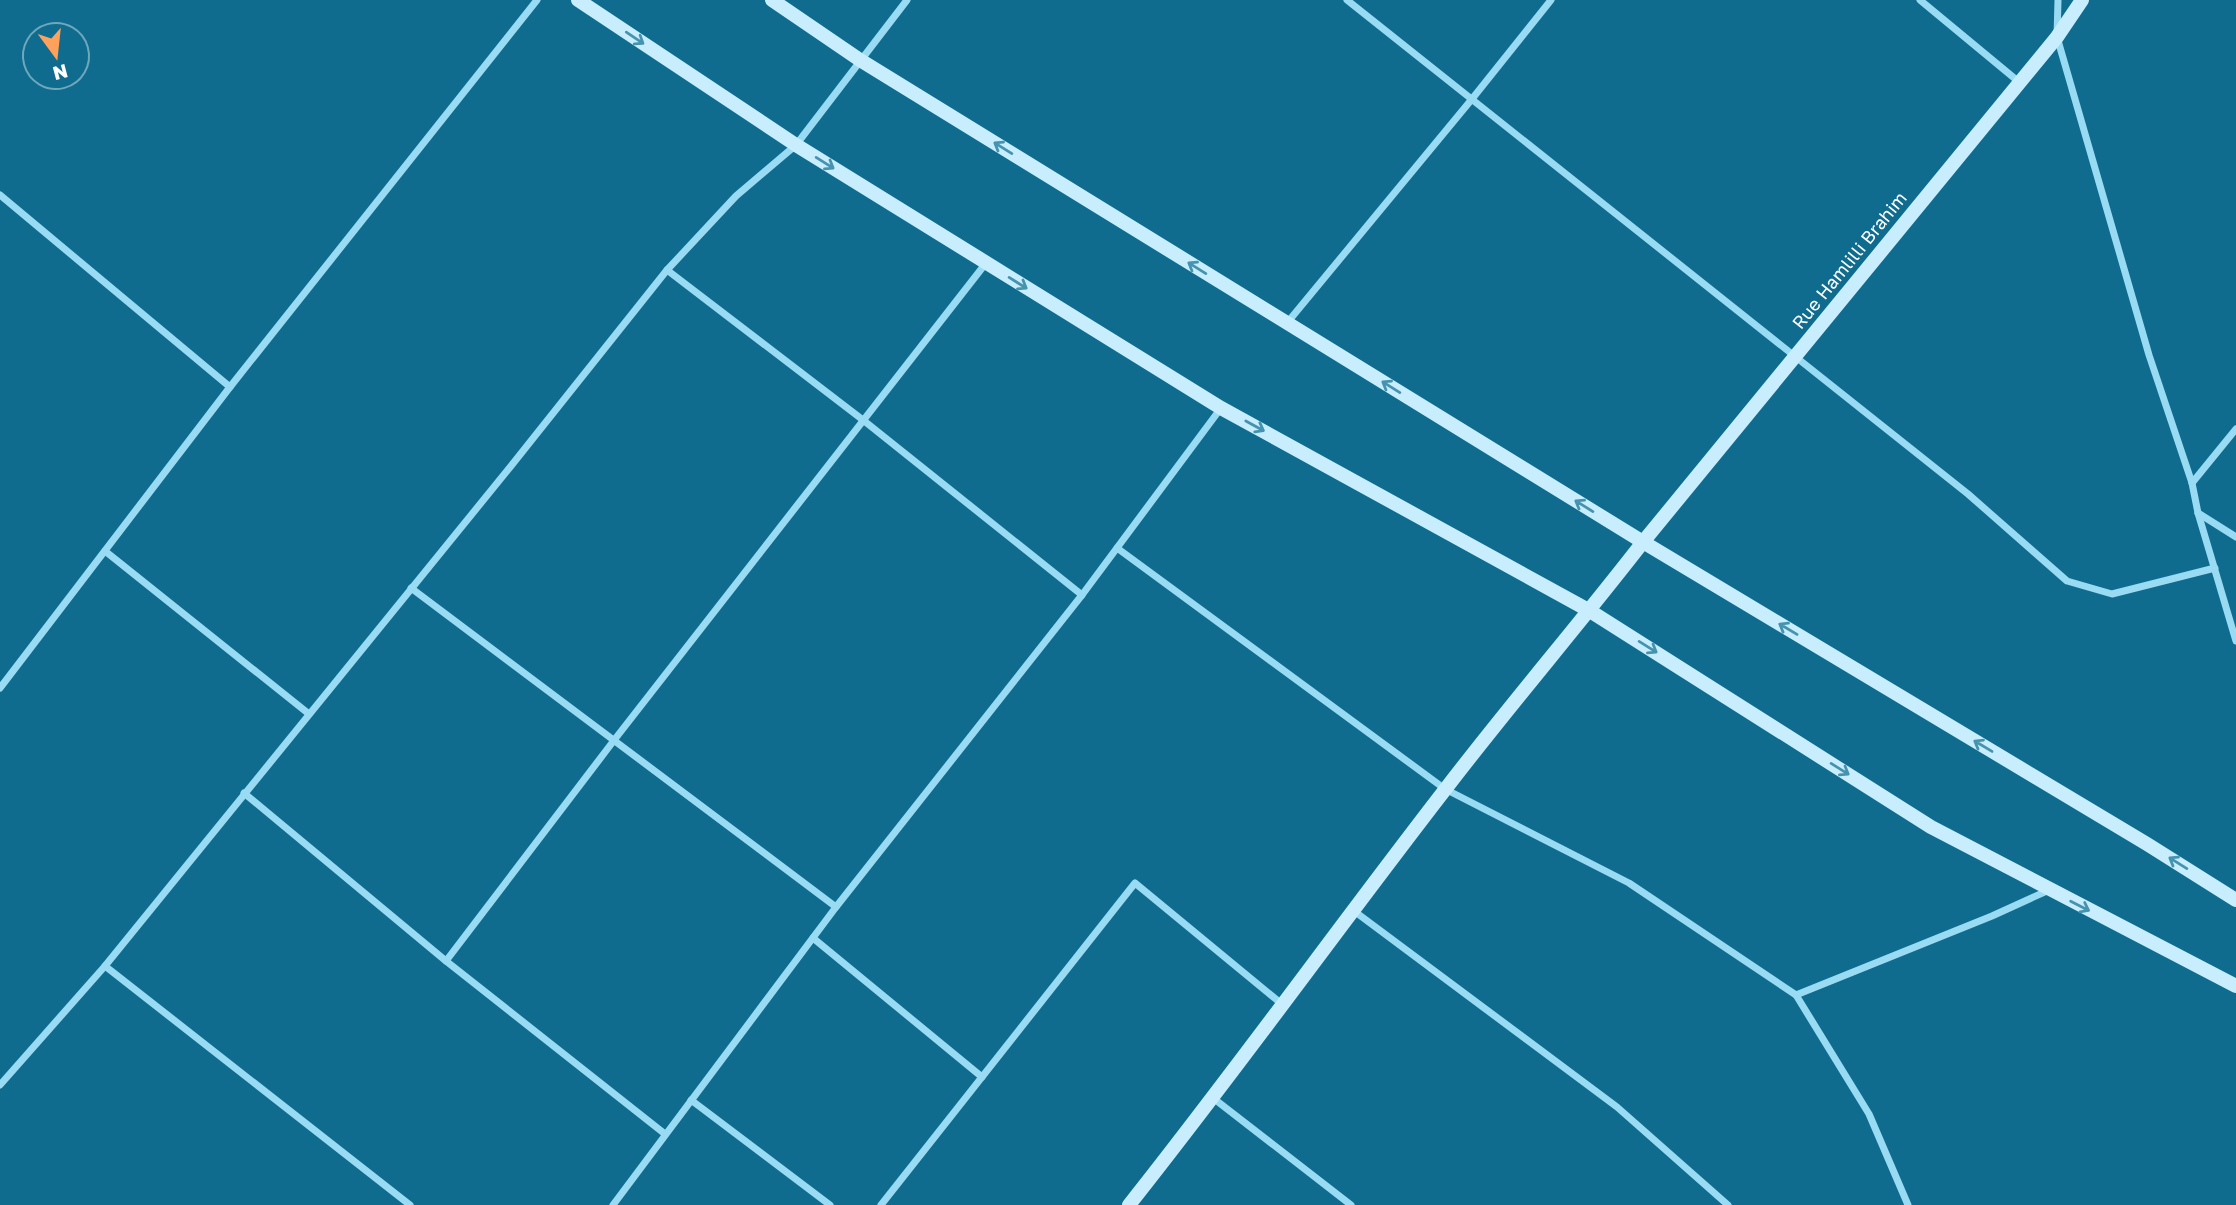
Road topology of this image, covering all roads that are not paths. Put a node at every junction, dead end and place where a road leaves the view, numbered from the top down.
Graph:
1 (537, 0) edge
2 (578, 0) edge
3 (772, 0) edge
4 (907, 0) edge
5 (1347, 0) edge
6 (1551, 0) edge
7 (1920, 0) edge
8 (2058, 0) edge
9 (2082, 0) edge
10 (2057, 37) junction
11 (860, 61) junction
12 (2020, 83) junction
13 (1472, 99) junction
14 (796, 145) junction
15 (0, 195) edge
16 (986, 263) junction
17 (667, 270) junction
18 (1287, 323) junction
19 (1796, 355) junction
20 (230, 387) junction
21 (1221, 408) junction
22 (863, 421) junction
23 (2236, 429) edge
24 (2192, 483) junction
25 (2198, 513) junction
26 (2236, 537) edge
27 (1643, 542) junction
28 (1117, 548) junction
29 (105, 551) junction
30 (2215, 568) junction
31 (411, 588) junction
32 (1082, 595) junction
33 (1590, 611) junction
34 (2236, 641) edge
35 (0, 688) edge
36 (309, 714) junction
37 (615, 739) junction
38 (1445, 789) junction
39 (244, 793) junction
40 (2049, 890) junction
41 (2236, 900) edge
42 (836, 907) junction
43 (1354, 911) junction
44 (813, 938) junction
45 (446, 961) junction
46 (105, 966) junction
47 (2236, 986) edge
48 (1796, 995) junction
49 (1283, 1005) junction
50 (982, 1077) junction
51 (0, 1085) edge
52 (1213, 1098) junction
53 (691, 1100) junction
54 (665, 1134) junction
55 (410, 1205) edge
56 (613, 1205) edge
57 (830, 1205) edge
58 (881, 1205) edge
59 (1129, 1205) edge
60 (1351, 1205) edge
61 (1728, 1205) edge
62 (1908, 1205) edge

1 - 20 street
2 -> 14 street
3 - 11 street
4 - 11 street
5 - 13 street
6 - 13 street
7 - 12 street
8 - 10 street
9 - 10 street, Rue Hamlilli Brahim
10 - 12 street, Rue Hamlilli Brahim
10 - 24 street
11 - 14 street
18 -> 11 street
12 - 19 street, Rue Hamlilli Brahim
13 - 18 street
13 - 19 street
14 -> 16 street
14 - 17 street
15 - 20 street
16 -> 21 street
16 - 22 street
17 - 22 street
17 - 31 street
27 -> 18 street
19 - 27 street, Rue Hamlilli Brahim
19 - 30 street
20 - 29 street
21 - 28 street
21 -> 33 street
22 - 32 street
22 - 37 street
23 - 24 street
24 - 25 street
25 - 26 street
25 - 30 street
27 - 33 street, Rue Hamlilli Brahim
41 -> 27 street
28 - 32 street
28 - 38 street
29 - 35 street
29 - 36 street
30 - 34 street
31 - 36 street
31 - 37 street
32 - 42 street
33 - 38 street, Rue Hamlilli Brahim
33 -> 40 street
36 - 39 street
37 - 42 street
37 - 45 street
38 - 43 street, Rue Hamlilli Brahim
38 - 48 street
39 - 45 street
39 - 46 street
40 -> 47 street
40 - 48 street
42 - 44 street
43 - 49 street, Rue Hamlilli Brahim
43 - 61 street
44 - 50 street
44 - 53 street
45 - 54 street
46 - 51 street
46 - 55 street
48 - 62 street
49 - 50 street
49 - 52 street, Rue Hamlilli Brahim
50 - 58 street
52 - 59 street, Rue Hamlilli Brahim
52 - 60 street
53 - 54 street
53 - 57 street
54 - 56 street

